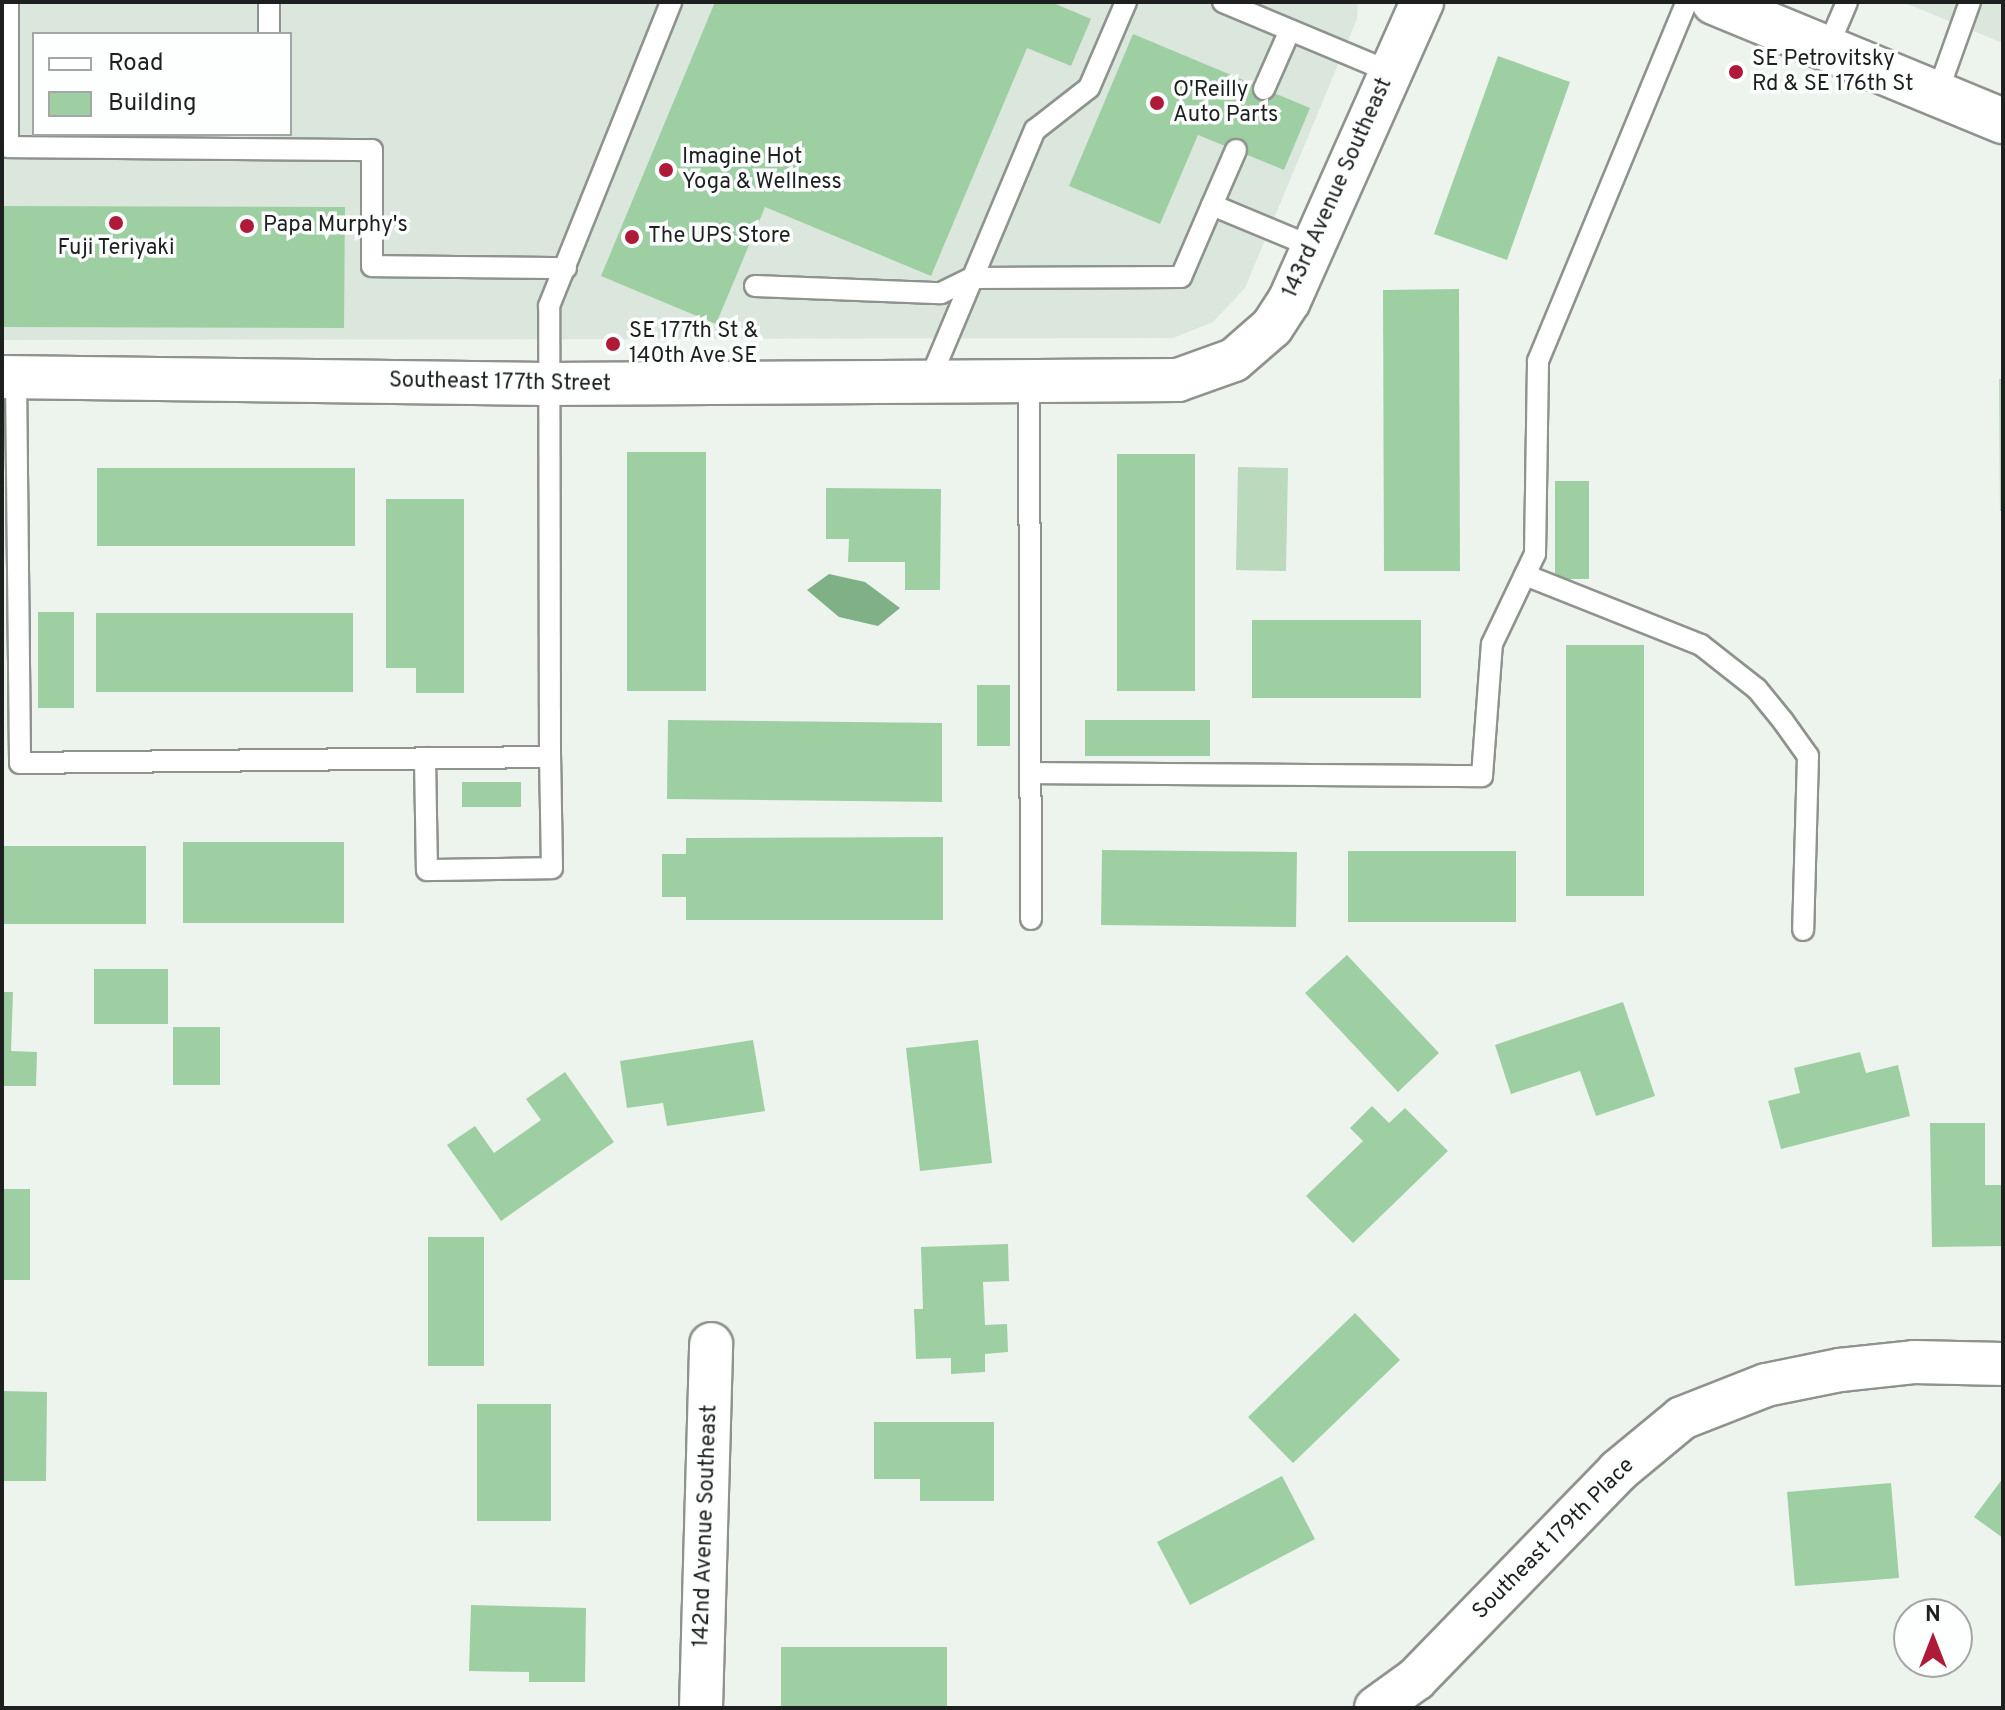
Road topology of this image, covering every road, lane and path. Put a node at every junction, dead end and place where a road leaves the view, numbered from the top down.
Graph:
1 (8, 2) edge
2 (269, 2) edge
3 (671, 2) edge
4 (1126, 2) edge
5 (1223, 2) edge
6 (1422, 2) edge
7 (1687, 2) edge
8 (1714, 2) edge
9 (1847, 2) edge
10 (1970, 2) edge
11 (1290, 30) junction
12 (269, 32) edge
13 (5, 47) edge
14 (1827, 49) junction
15 (1390, 72) junction
16 (1264, 89) dead end
17 (1937, 94) junction
18 (2003, 121) edge
19 (268, 142) edge
20 (1236, 150) dead end
21 (1212, 205) junction
22 (1313, 247) junction
23 (566, 268) junction
24 (972, 278) junction
25 (755, 286) dead end
26 (1234, 360) joint
27 (9, 377) edge
28 (546, 384) junction
29 (928, 384) junction
30 (1029, 384) junction
31 (1525, 575) junction
32 (550, 757) junction
33 (425, 758) junction
34 (1030, 773) junction
35 (1031, 919) dead end
36 (1803, 930) dead end
37 (711, 1344) dead end
38 (2003, 1364) edge
39 (701, 1708) edge
40 (1376, 1708) edge

1 - 13 lane
2 - 12 lane
3 - 23 lane
4 - 24 lane
5 - 11 lane
6 - 15 street, 143rd Avenue Southeast
7 - 31 lane
8 - 14 main road
9 - 14 lane
10 - 17 lane
11 - 15 lane
11 - 16 lane
13 - 19 lane
14 - 17 main road
15 - 22 street, 143rd Avenue Southeast
17 - 18 main road
19 - 23 lane
20 - 21 lane
21 - 22 lane
21 - 24 lane
22 - 26 street, 143rd Avenue Southeast
23 - 28 lane
24 - 25 lane
24 - 29 lane
26 - 30 street, Southeast 177th Street
27 - 28 street, Southeast 177th Street
27 - 33 lane
28 - 29 street, Southeast 177th Street
28 - 32 lane
29 - 30 street, Southeast 177th Street
30 - 34 lane
31 - 34 lane
31 - 36 lane
32 - 33 lane
32 - 33 lane
34 - 35 lane
37 - 39 street, 142nd Avenue Southeast
38 - 40 street, Southeast 179th Place

